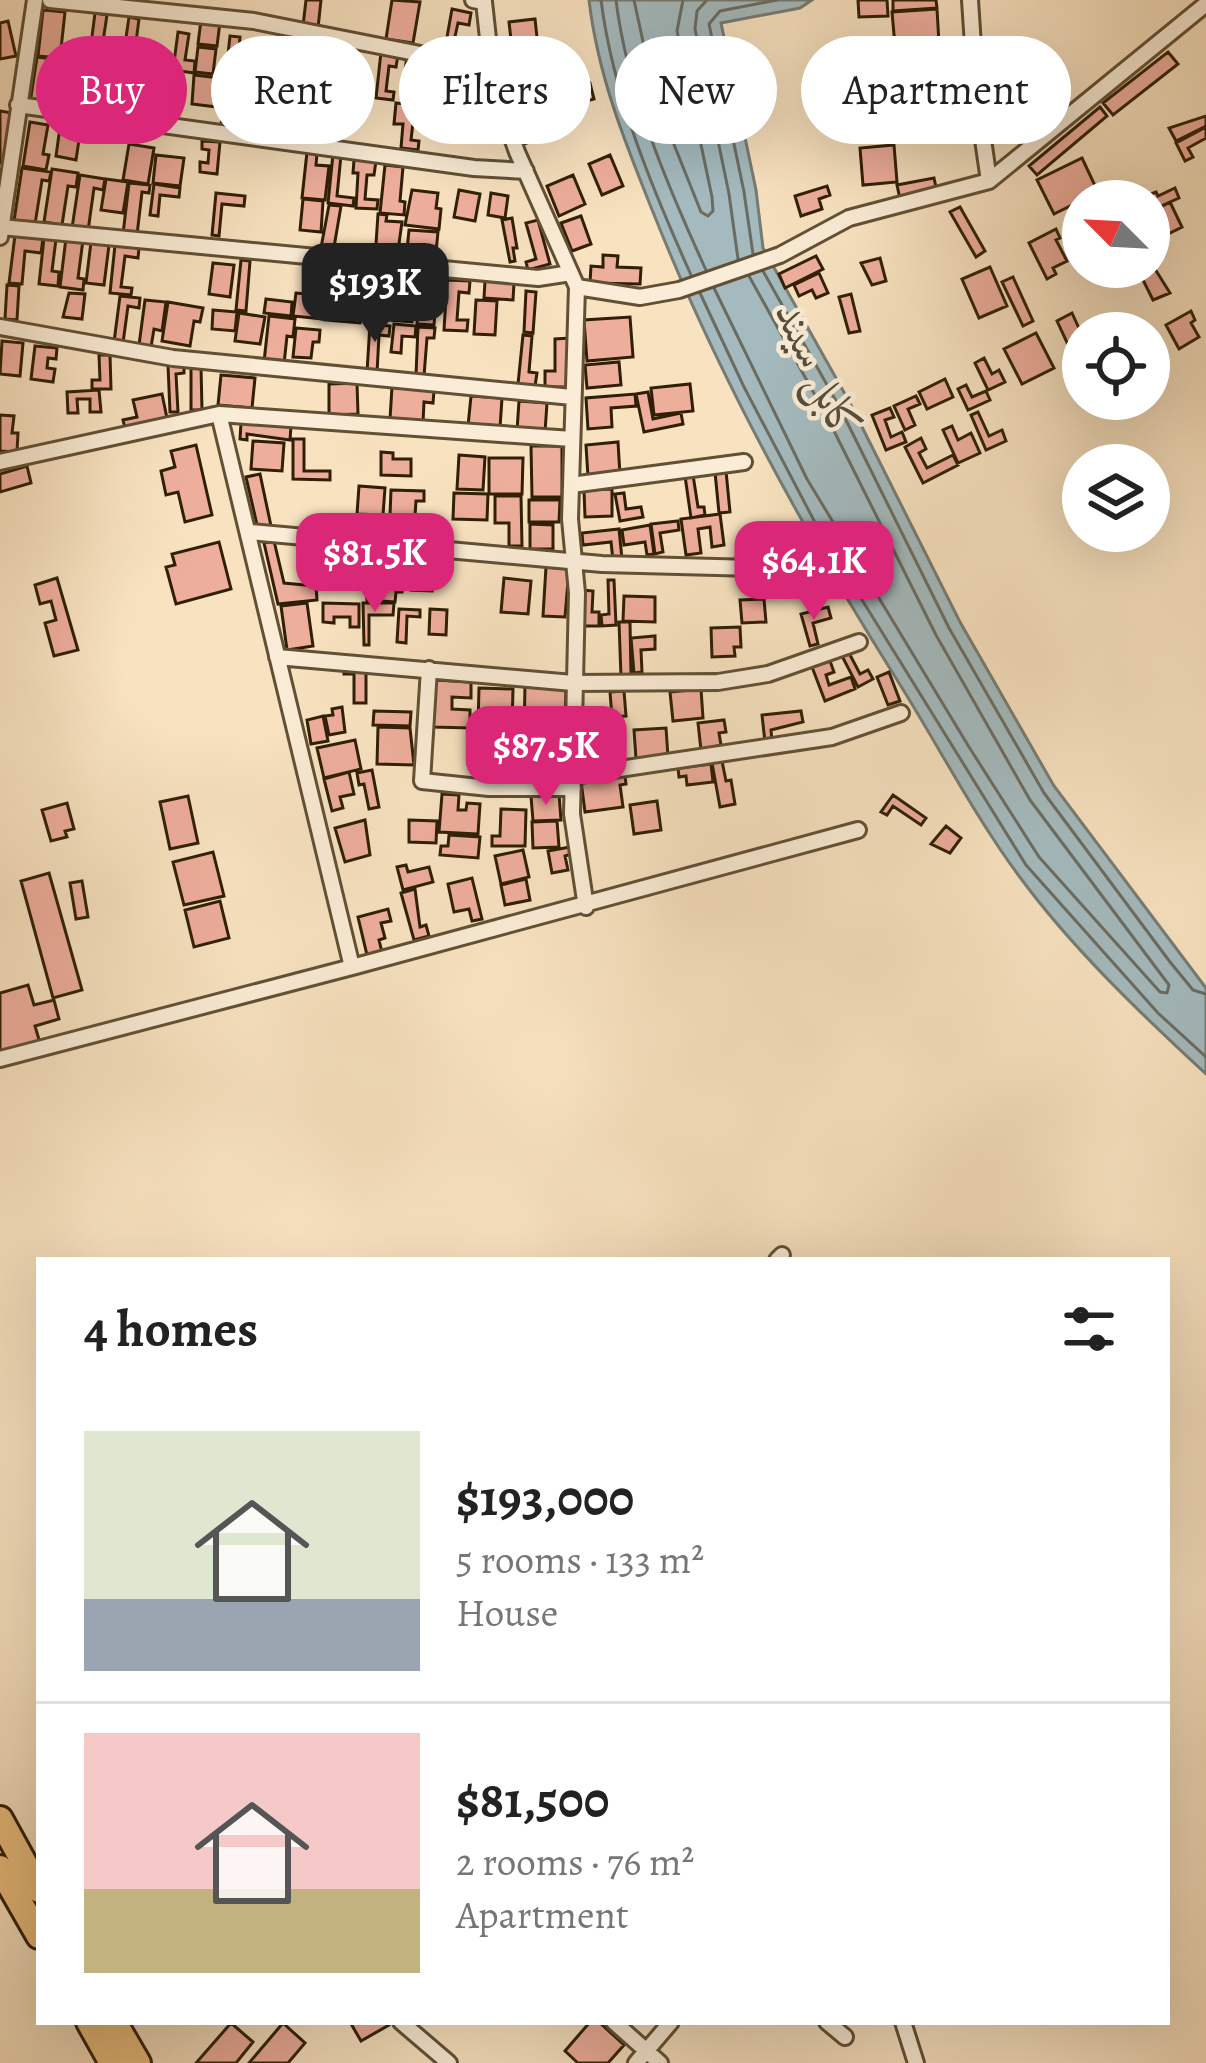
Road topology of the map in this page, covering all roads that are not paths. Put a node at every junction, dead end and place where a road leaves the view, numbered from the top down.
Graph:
1 (35, 0) edge
2 (50, 0) edge
3 (970, 0) edge
4 (484, 1) edge
5 (1206, 4) edge
6 (488, 36) edge
7 (399, 50) edge
8 (18, 105) junction
9 (516, 144) edge
10 (526, 171) junction
11 (989, 181) junction
12 (1, 227) edge
13 (0, 237) edge
14 (574, 280) junction
15 (0, 327) edge
16 (572, 397) junction
17 (219, 414) junction
18 (572, 439) junction
19 (0, 462) edge
20 (744, 462) dead end
21 (571, 485) junction
22 (250, 532) junction
23 (574, 561) junction
24 (806, 563) dead end
25 (860, 642) dead end
26 (277, 657) junction
27 (429, 669) junction
28 (573, 683) junction
29 (901, 712) dead end
30 (573, 782) junction
31 (858, 830) dead end
32 (586, 907) junction
33 (352, 967) junction
34 (0, 1058) edge
35 (0, 1819) edge
36 (0, 1868) edge
37 (36, 1885) edge
38 (36, 1931) edge
39 (100, 2025) edge
40 (101, 2025) edge
41 (405, 2025) edge
42 (616, 2025) edge
43 (668, 2025) edge
44 (830, 2025) edge
45 (904, 2025) edge
46 (845, 2038) dead end
47 (641, 2057) edge
48 (112, 2063) edge
49 (138, 2063) edge
50 (449, 2063) edge
51 (660, 2063) edge
52 (916, 2063) edge

1 - 8 street
2 - 7 street
3 - 11 street
4 - 6 street
5 - 11 street
8 - 10 street
8 - 12 street
9 - 10 street
10 - 14 street
11 - 14 street
12 - 13 street
12 - 14 street
14 - 16 street
15 - 16 street
16 - 18 street
17 - 18 street
17 - 19 street
17 - 22 street
18 - 21 street
20 - 21 street
21 - 23 street
22 - 23 street
22 - 26 street
23 - 24 street
23 - 28 street
25 - 28 street
26 - 27 street
26 - 33 street
27 - 28 street
27 - 30 street
28 - 30 street
29 - 30 street
30 - 32 street
31 - 32 street
32 - 33 street
33 - 34 street
35 - 37 highway
36 - 38 highway
39 - 48 highway
40 - 49 highway
41 - 50 street
42 - 47 street
43 - 47 street
44 - 46 street
45 - 52 street
47 - 51 street

